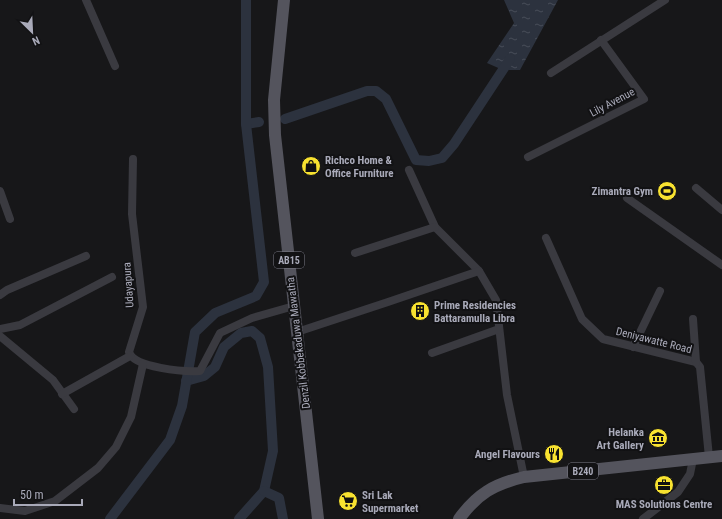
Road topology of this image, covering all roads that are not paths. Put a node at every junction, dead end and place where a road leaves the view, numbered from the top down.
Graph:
1 (86, 0) edge
2 (284, 0) edge
3 (663, 0) edge
4 (601, 40) junction
5 (115, 66) dead end
6 (551, 73) dead end
7 (528, 157) dead end
8 (133, 159) dead end
9 (409, 170) dead end
10 (696, 188) dead end
11 (0, 191) edge
12 (627, 198) dead end
13 (722, 210) edge
14 (10, 219) dead end
15 (435, 227) junction
16 (546, 238) dead end
17 (355, 253) dead end
18 (86, 256) dead end
19 (722, 265) edge
20 (479, 271) junction
21 (112, 277) dead end
22 (660, 291) dead end
23 (0, 294) edge
24 (294, 306) junction
25 (693, 319) dead end
26 (0, 329) edge
27 (499, 329) junction
28 (297, 332) junction
29 (0, 336) edge
30 (633, 347) junction
31 (432, 353) dead end
32 (130, 356) junction
33 (696, 362) junction
34 (143, 364) junction
35 (62, 394) junction
36 (74, 409) dead end
37 (722, 456) edge
38 (709, 457) junction
39 (693, 459) junction
40 (524, 477) junction
41 (0, 508) edge
42 (318, 519) edge
43 (458, 519) edge
44 (643, 519) edge

1 - 5 street
2 - 24 main road, Denzil Kobbekaduwa Mawatha / AB15
3 - 4 street
4 - 6 street
4 - 7 street, Lily Avenue
8 - 32 street, Udayapura
9 - 15 street
10 - 13 street
11 - 14 street
12 - 19 street
15 - 17 street
15 - 20 street
16 - 30 street, Deniyawatte Road
18 - 23 street
20 - 27 street
20 - 28 street
21 - 26 street
22 - 30 street
24 - 28 main road, Denzil Kobbekaduwa Mawatha / AB15
24 - 34 street
25 - 33 street
27 - 31 street
27 - 40 street
28 - 42 main road, Denzil Kobbekaduwa Mawatha / AB15
29 - 35 street
30 - 33 street, Deniyawatte Road
32 - 34 street
32 - 35 street
33 - 38 street, Deniyawatte Road
34 - 41 street
35 - 36 street
37 - 38 main road, B240
38 - 39 main road, B240
39 - 40 main road, B240
39 - 44 street
40 - 43 main road, B240

